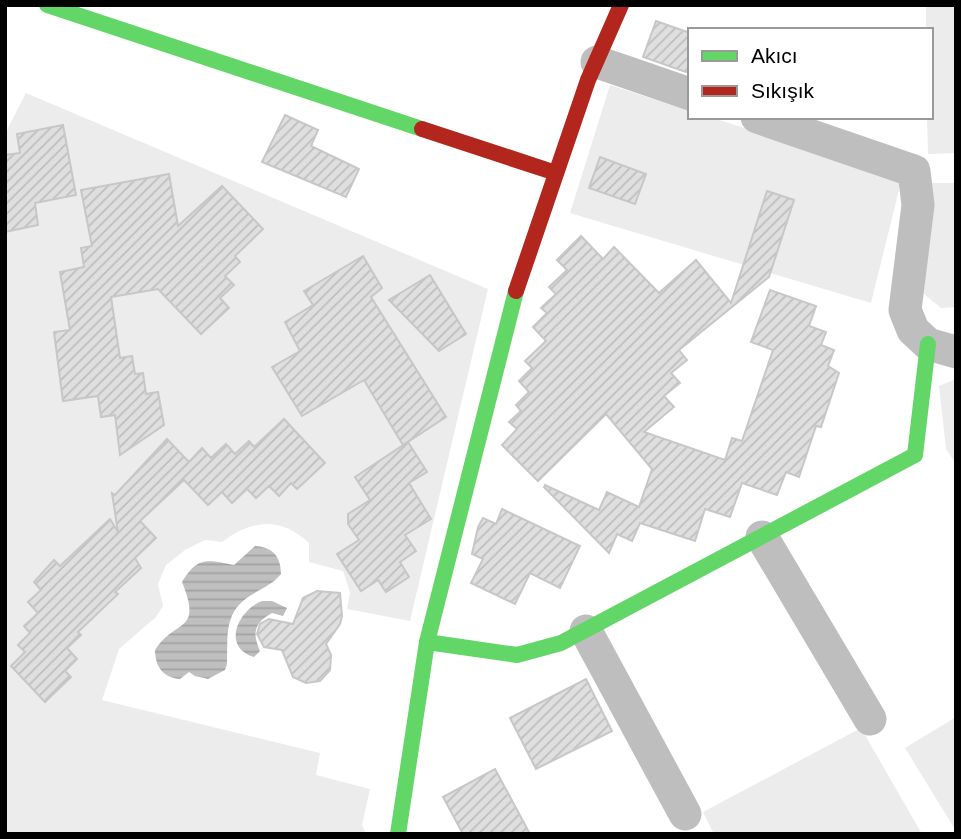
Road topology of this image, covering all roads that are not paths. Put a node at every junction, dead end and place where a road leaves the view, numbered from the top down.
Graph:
1 (47, 5) edge
2 (621, 5) edge
3 (597, 62) junction
4 (688, 93) edge
5 (763, 119) edge
6 (556, 173) junction
7 (942, 348) edge
8 (762, 537) junction
9 (586, 631) junction
10 (427, 642) junction
11 (870, 719) dead end
12 (685, 814) dead end
13 (398, 834) edge

1 - 6 street
2 - 3 street
3 - 4 street
3 - 6 street
5 - 7 street
6 - 10 street
7 - 8 street
8 - 9 street
8 - 11 street
9 - 10 street
9 - 12 street
10 - 13 street

